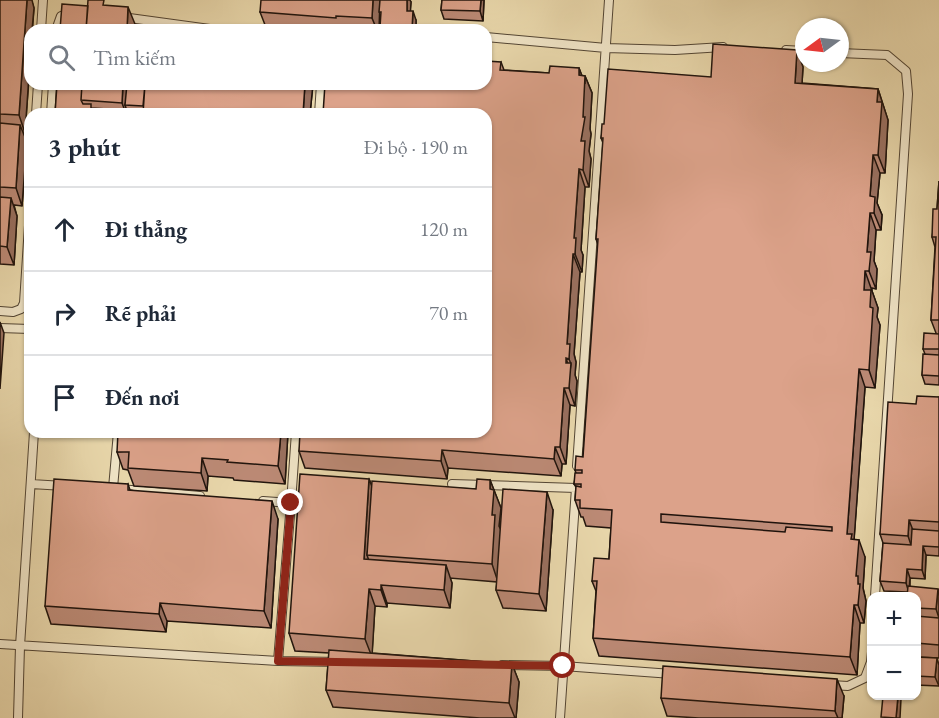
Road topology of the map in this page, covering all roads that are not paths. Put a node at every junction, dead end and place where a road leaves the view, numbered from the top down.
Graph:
1 (42, 0) edge
2 (609, 0) edge
3 (79, 14) edge
4 (111, 16) edge
5 (41, 24) edge
6 (58, 24) edge
7 (172, 24) edge
8 (492, 38) edge
9 (606, 48) junction
10 (736, 48) edge
11 (782, 50) edge
12 (795, 51) edge
13 (849, 53) edge
14 (38, 90) edge
15 (53, 90) edge
16 (321, 90) edge
17 (36, 108) edge
18 (51, 108) edge
19 (319, 108) edge
20 (0, 136) edge
21 (24, 138) edge
22 (24, 303) edge
23 (0, 311) edge
24 (0, 328) edge
25 (24, 329) edge
26 (34, 438) edge
27 (117, 438) edge
28 (296, 438) edge
29 (31, 484) junction
30 (452, 484) dead end
31 (78, 486) edge
32 (102, 488) edge
33 (113, 488) junction
34 (576, 488) junction
35 (208, 496) edge
36 (256, 500) edge
37 (291, 503) junction
38 (875, 592) edge
39 (0, 644) edge
40 (20, 646) junction
41 (278, 661) junction
42 (350, 662) edge
43 (492, 665) edge
44 (563, 666) junction
45 (867, 673) edge
46 (682, 675) edge
47 (824, 685) edge
48 (18, 718) edge
49 (560, 718) edge

1 - 5 lane
2 - 9 lane
3 - 6 lane
4 - 7 lane
8 - 9 lane
9 - 10 lane
9 - 34 lane
11 - 12 lane
13 - 38 lane
14 - 17 lane
15 - 18 lane
16 - 19 lane
20 - 21 lane
22 - 23 lane
24 - 25 lane
26 - 29 lane
27 - 33 lane
28 - 37 lane
29 - 31 lane
29 - 40 lane
30 - 34 lane
32 - 33 lane
33 - 35 lane
34 - 44 lane
36 - 37 lane
37 - 41 lane
39 - 40 lane
40 - 41 lane
40 - 48 lane
41 - 42 lane
43 - 44 lane
44 - 46 lane
44 - 49 lane
45 - 47 lane

